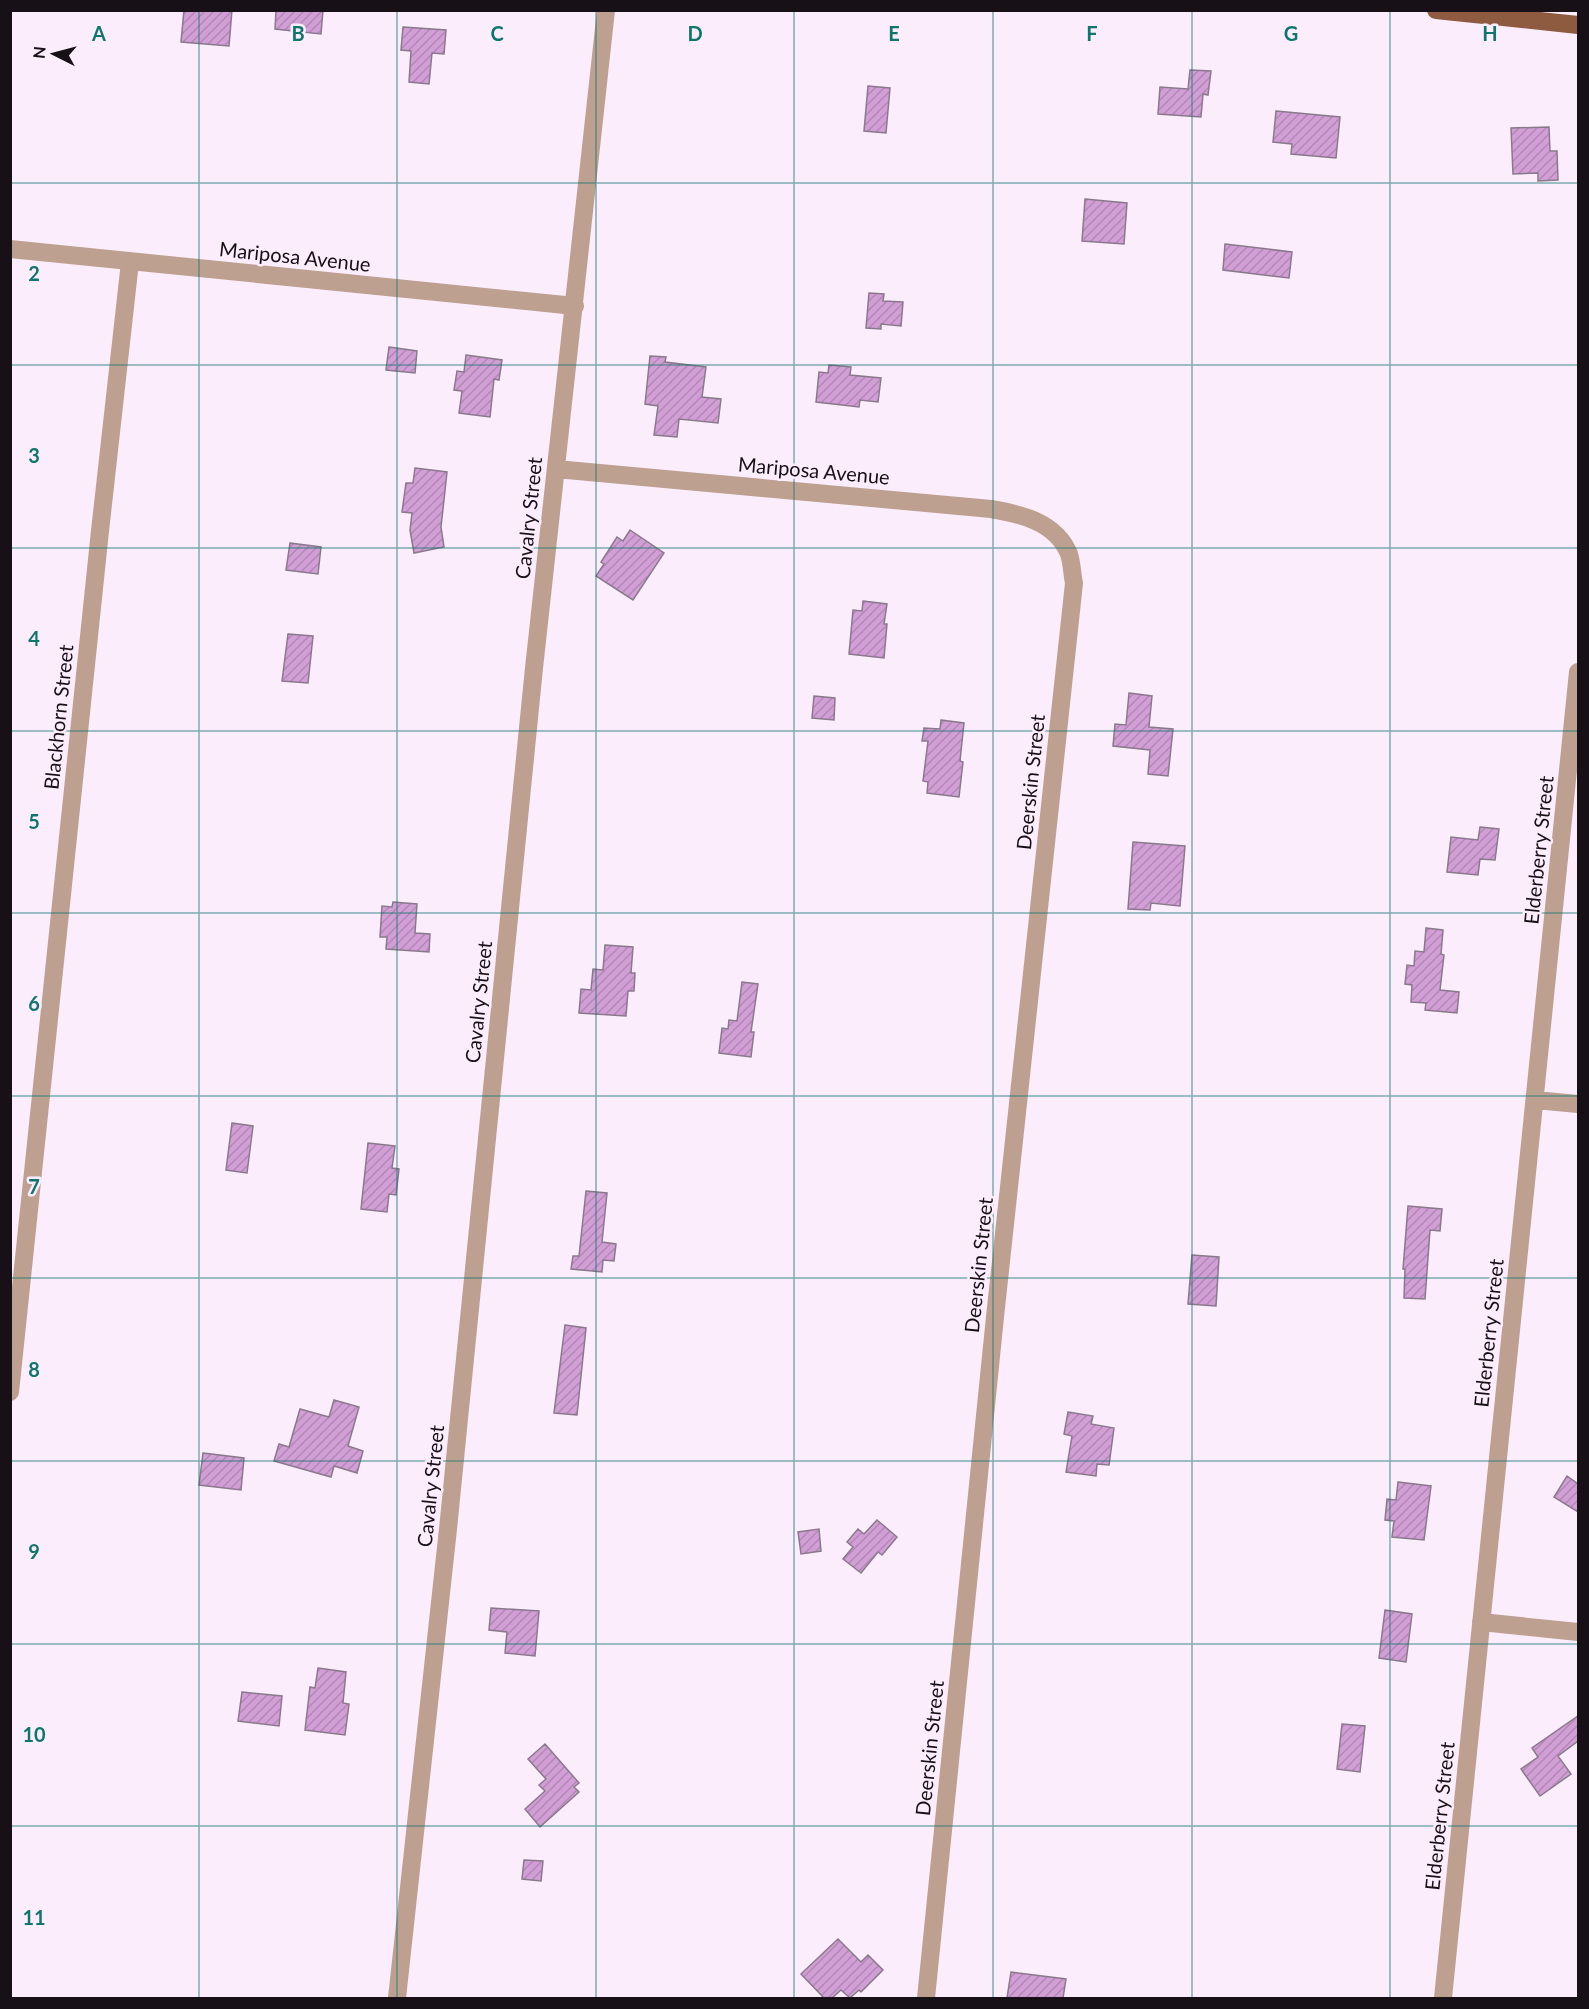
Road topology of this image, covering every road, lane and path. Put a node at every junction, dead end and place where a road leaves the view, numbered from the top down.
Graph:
1 (606, 10) edge
2 (1436, 10) edge
3 (1578, 25) edge
4 (10, 249) edge
5 (130, 262) junction
6 (575, 306) junction
7 (556, 469) junction
8 (1060, 539) joint
9 (1578, 672) edge
10 (1535, 1100) junction
11 (1578, 1104) edge
12 (10, 1392) edge
13 (1481, 1622) junction
14 (1578, 1632) edge
15 (397, 1998) edge
16 (926, 1998) edge
17 (1443, 1998) edge

1 - 6 street, Cavalry Street
2 - 3 main road
4 - 5 street, Mariposa Avenue
5 - 6 street, Mariposa Avenue
5 - 12 street, Blackhorn Street
6 - 7 street, Cavalry Street
7 - 8 street, Mariposa Avenue
7 - 15 street, Cavalry Street
8 - 16 street, Deerskin Street
9 - 10 street, Elderberry Street
10 - 11 street
10 - 13 street, Elderberry Street
13 - 14 street
13 - 17 street, Elderberry Street

